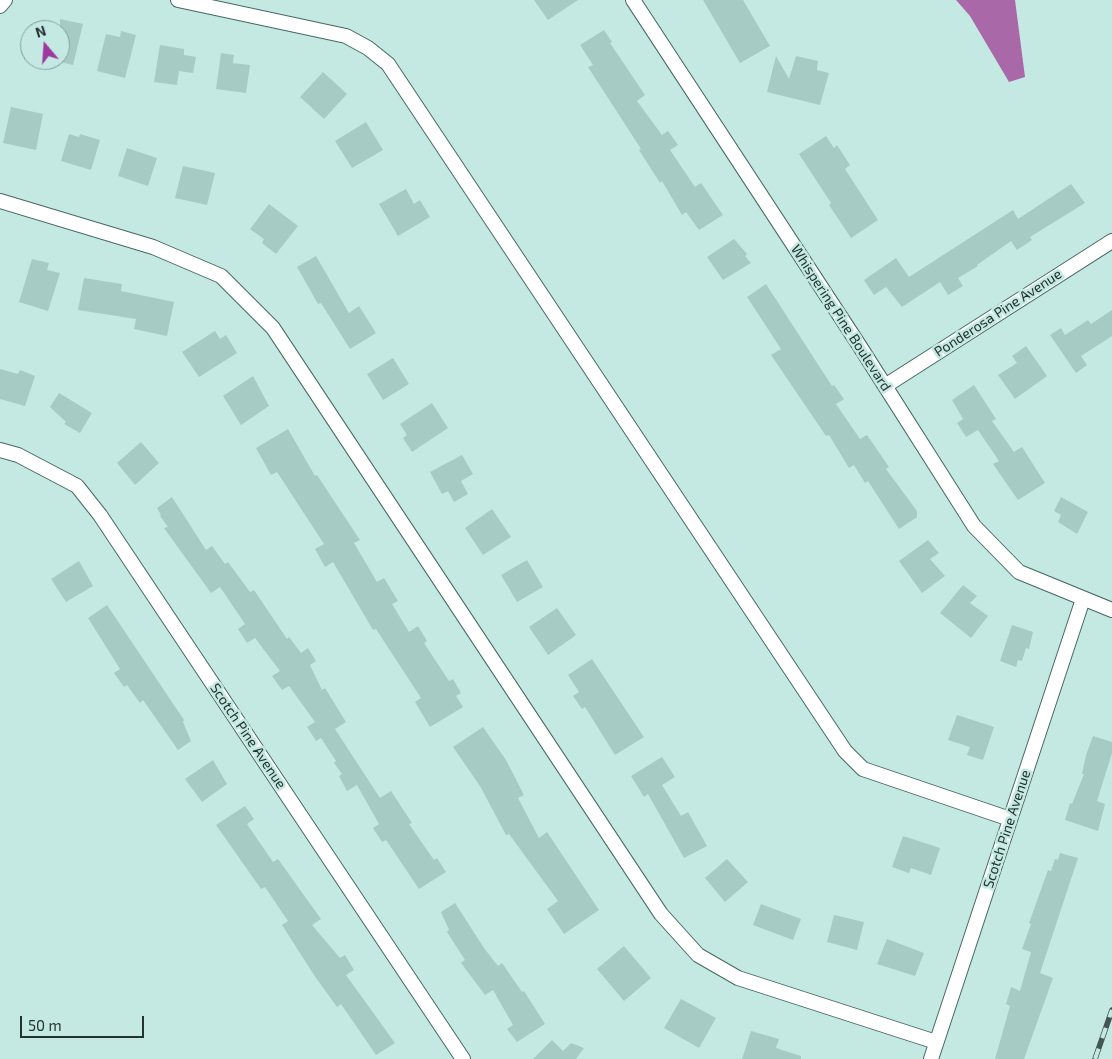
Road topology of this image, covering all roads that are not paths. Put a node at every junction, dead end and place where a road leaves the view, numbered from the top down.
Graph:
1 (5, 0) edge
2 (178, 0) edge
3 (632, 0) edge
4 (0, 6) edge
5 (0, 201) edge
6 (1112, 241) edge
7 (885, 386) junction
8 (0, 450) edge
9 (1082, 599) junction
10 (1112, 610) edge
11 (1010, 820) junction
12 (936, 1042) junction
13 (463, 1059) edge
14 (931, 1059) edge

1 - 4 street
2 - 11 street
3 - 7 street, Whispering Pine Boulevard
5 - 12 street
6 - 7 street, Ponderosa Pine Avenue
7 - 9 street, Whispering Pine Boulevard
8 - 13 street, Scotch Pine Avenue
9 - 10 street, Whispering Pine Boulevard
9 - 11 street, Scotch Pine Avenue
11 - 12 street, Scotch Pine Avenue
12 - 14 street, Scotch Pine Avenue

